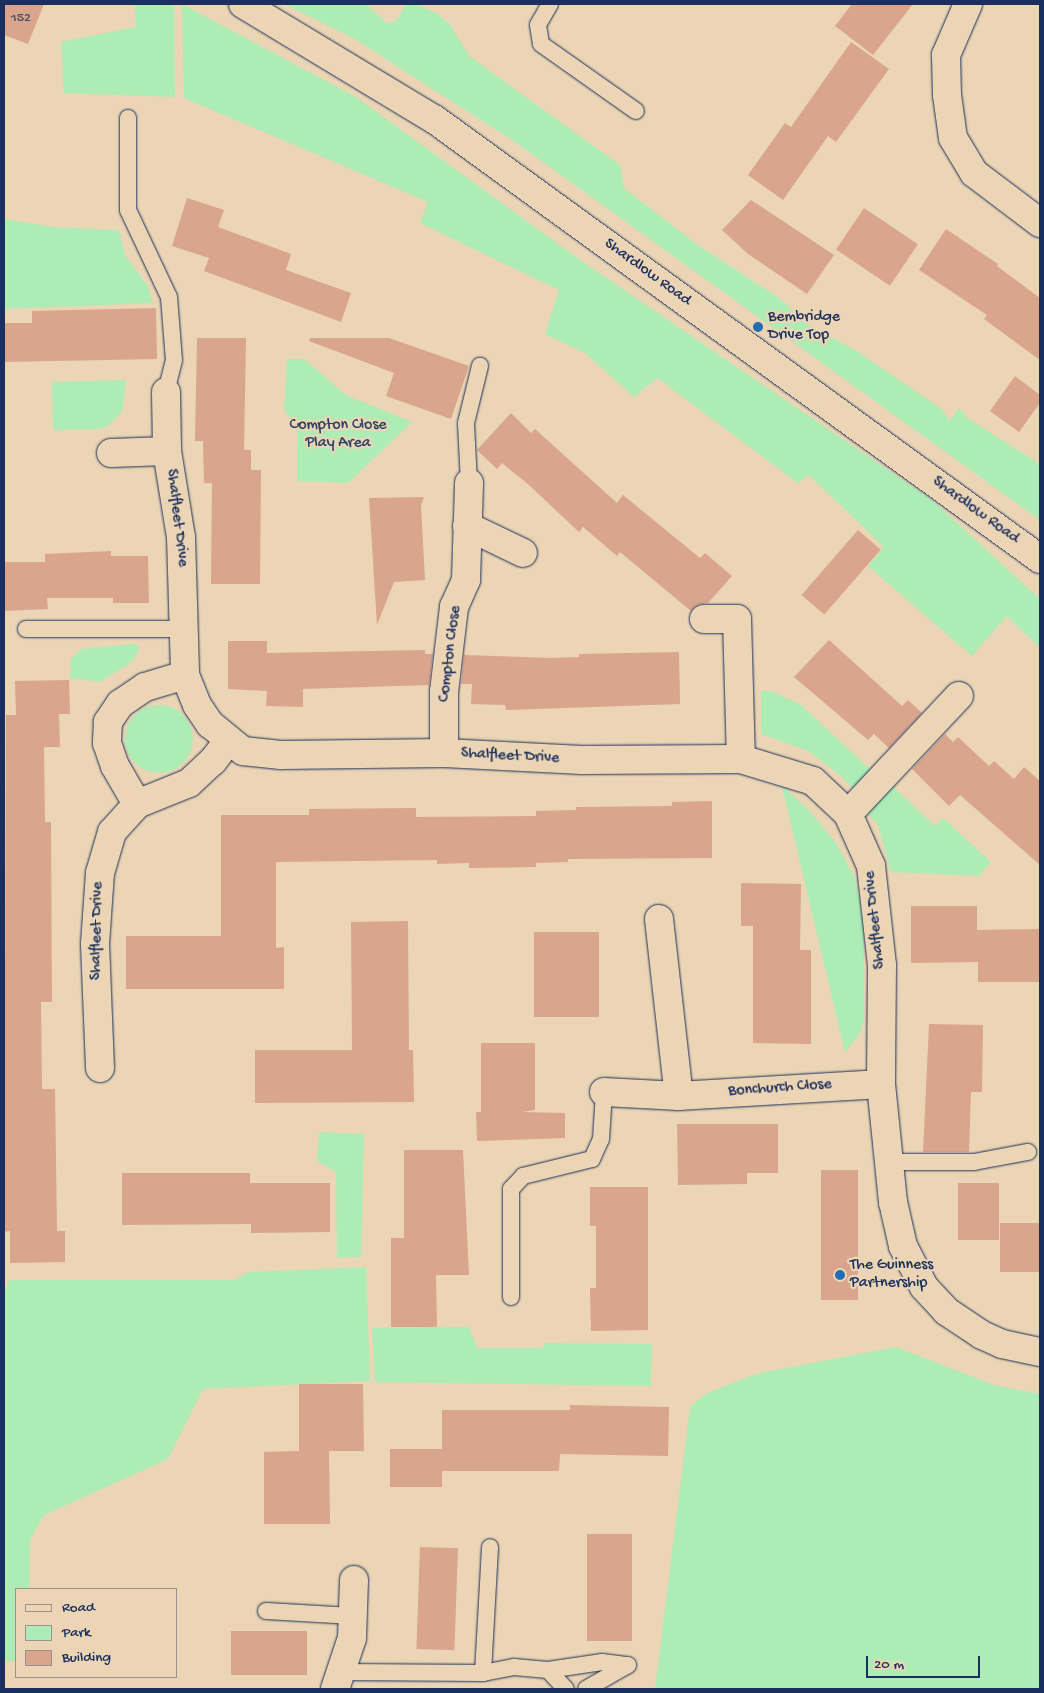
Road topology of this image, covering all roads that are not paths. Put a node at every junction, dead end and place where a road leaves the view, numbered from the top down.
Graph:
1 (242, 4) edge
2 (550, 4) edge
3 (968, 4) edge
4 (636, 110) dead end
5 (128, 118) dead end
6 (1040, 224) edge
7 (480, 366) dead end
8 (166, 392) joint
9 (167, 451) junction
10 (111, 453) dead end
11 (469, 483) joint
12 (468, 526) junction
13 (523, 553) dead end
14 (1040, 559) edge
15 (704, 619) dead end
16 (26, 629) dead end
17 (184, 629) junction
18 (185, 675) junction
19 (959, 696) dead end
20 (229, 740) junction
21 (444, 754) junction
22 (741, 759) junction
23 (137, 804) junction
24 (848, 814) junction
25 (659, 920) dead end
26 (100, 1068) dead end
27 (881, 1084) junction
28 (604, 1092) joint
29 (679, 1096) junction
30 (1028, 1152) dead end
31 (890, 1162) junction
32 (511, 1297) dead end
33 (1040, 1352) edge
34 (490, 1546) dead end
35 (354, 1580) dead end
36 (266, 1611) dead end
37 (353, 1616) junction
38 (548, 1670) junction
39 (483, 1673) junction
40 (338, 1681) edge
41 (566, 1689) edge
42 (586, 1689) edge

1 - 14 street, Shardlow Road
2 - 4 lane
3 - 6 street
5 - 8 lane, Shalfleet Drive
7 - 11 lane
8 - 9 street, Shalfleet Drive
9 - 10 street, Shalfleet Drive
9 - 17 street, Shalfleet Drive
11 - 12 street, Compton Close
12 - 13 street
12 - 21 street, Compton Close
15 - 22 street
16 - 17 lane
17 - 18 street, Shalfleet Drive
18 - 20 street, Shalfleet Drive
18 - 23 street
19 - 24 street
20 - 21 street, Shalfleet Drive
20 - 23 street, Shalfleet Drive
21 - 22 street, Shalfleet Drive
22 - 24 street, Shalfleet Drive
23 - 26 street, Shalfleet Drive
24 - 27 street, Shalfleet Drive
25 - 29 street
27 - 29 street, Bonchurch Close
27 - 31 street, Shalfleet Drive
28 - 29 street, Bonchurch Close
28 - 32 lane
30 - 31 lane
31 - 33 street, Shalfleet Drive
34 - 39 lane
35 - 37 street
36 - 37 lane
37 - 40 street
38 - 39 lane
38 - 41 lane
38 - 42 lane
39 - 40 lane

